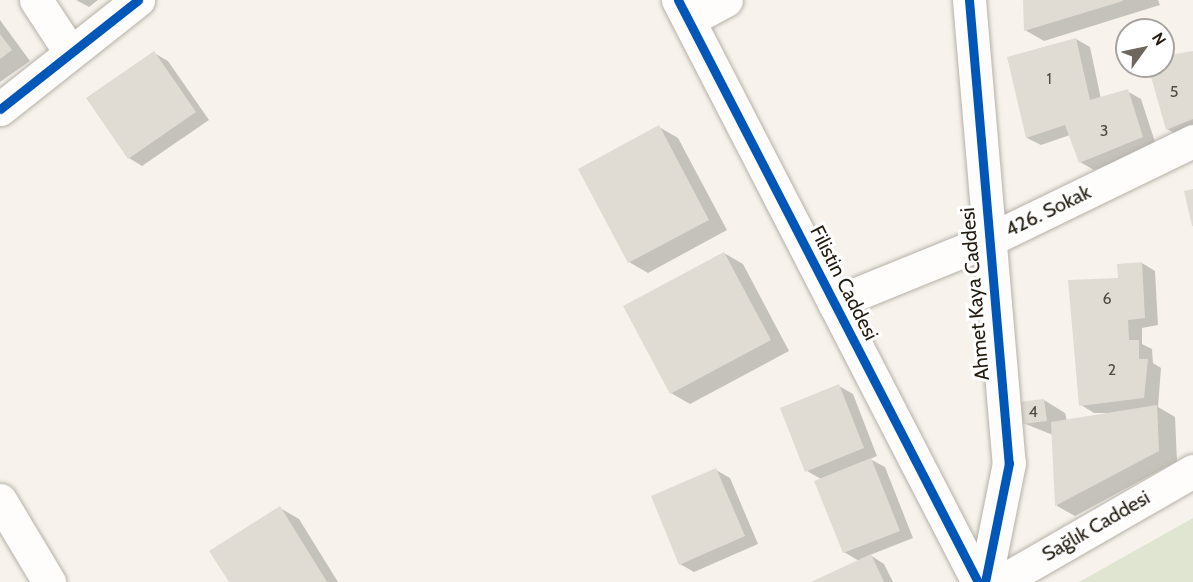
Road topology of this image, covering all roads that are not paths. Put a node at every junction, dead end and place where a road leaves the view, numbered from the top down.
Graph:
1 (36, 0) edge
2 (138, 0) edge
3 (726, 0) edge
4 (969, 0) edge
5 (683, 10) edge
6 (70, 52) junction
7 (0, 109) edge
8 (1193, 141) edge
9 (987, 241) junction
10 (834, 303) junction
11 (1193, 471) edge
12 (0, 500) edge
13 (49, 582) edge
14 (978, 582) edge
15 (985, 582) edge
16 (1000, 582) edge

1 - 6 street
2 - 6 street
3 - 5 street
4 - 9 street, Ahmet Kaya Caddesi
5 - 10 street, Filistin Caddesi
6 - 7 street
8 - 9 street, 426. Sokak
9 - 10 street, 426. Sokak
9 - 15 street, Ahmet Kaya Caddesi
10 - 14 street, Filistin Caddesi
11 - 16 street, Sağlık Caddesi
12 - 13 street

